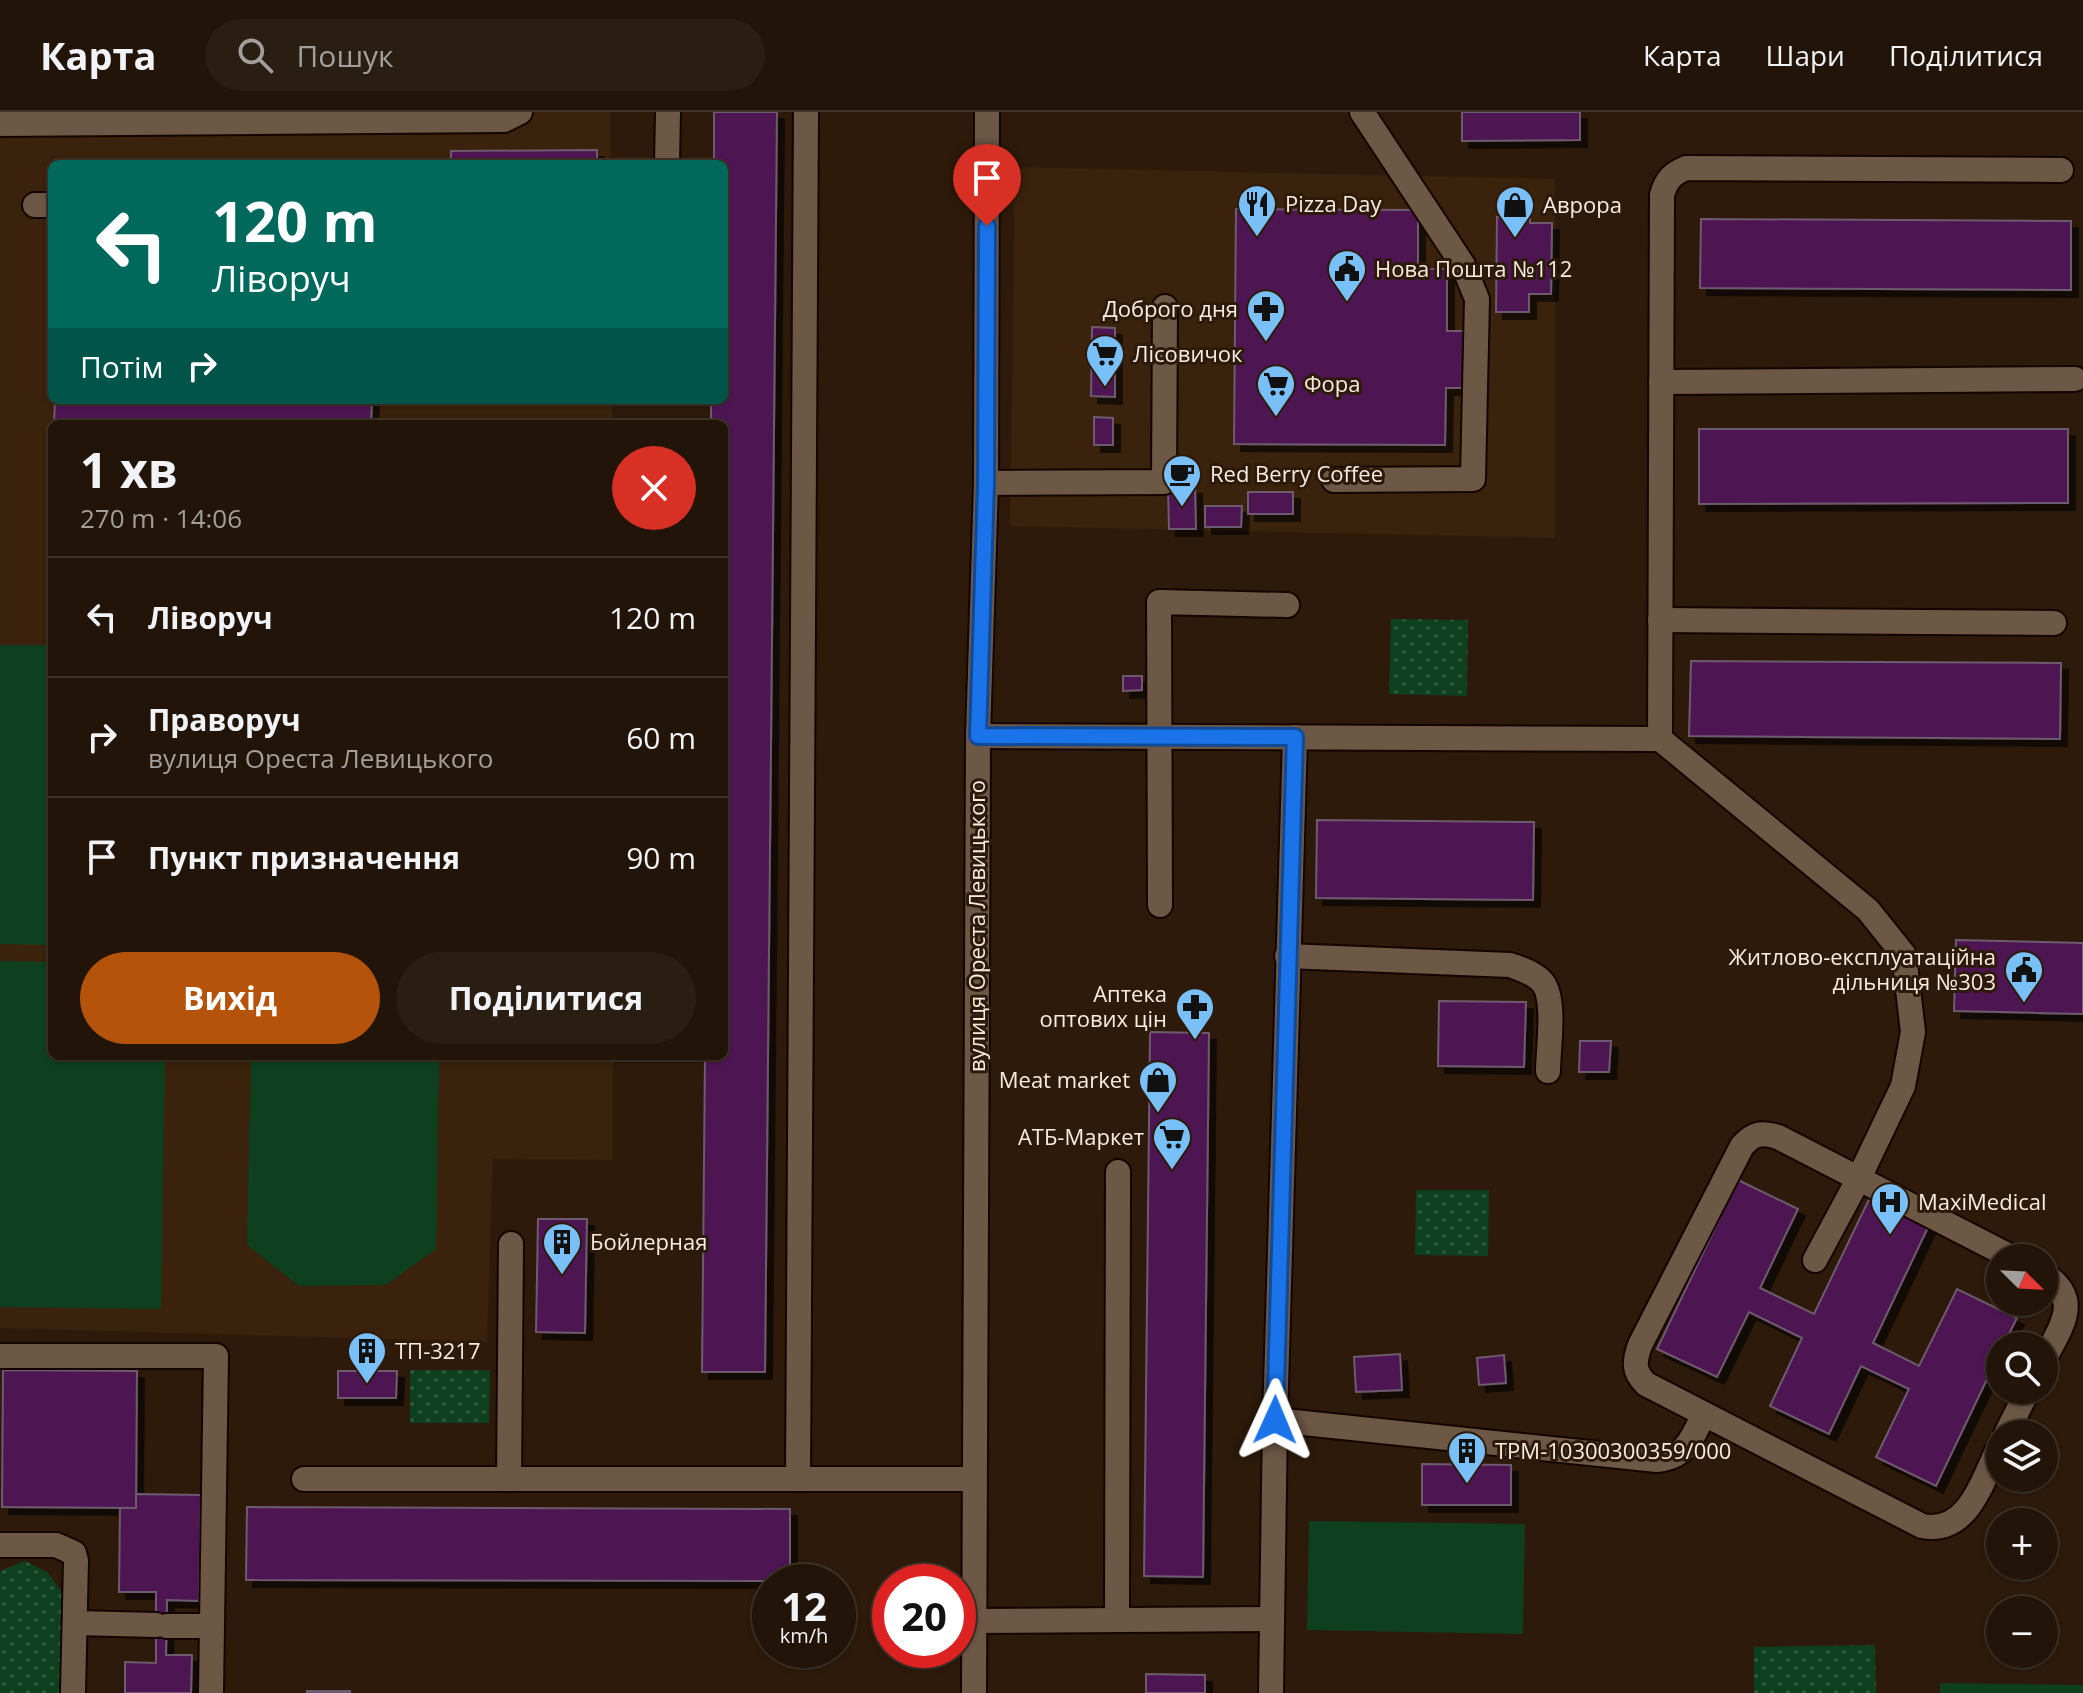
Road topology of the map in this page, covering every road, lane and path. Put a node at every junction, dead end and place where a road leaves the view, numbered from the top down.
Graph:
1 (520, 112) edge
2 (668, 112) edge
3 (806, 112) edge
4 (987, 112) edge
5 (1362, 112) edge
6 (456, 116) edge
7 (108, 118) edge
8 (0, 124) edge
9 (667, 160) edge
10 (2061, 170) dead end
11 (1165, 307) dead end
12 (2075, 379) dead end
13 (1661, 382) junction
14 (1334, 480) dead end
15 (986, 483) junction
16 (1287, 605) dead end
17 (1660, 620) junction
18 (2054, 623) dead end
19 (978, 736) junction
20 (1295, 737) junction
21 (1660, 739) junction
22 (1160, 905) dead end
23 (1287, 956) junction
24 (1548, 1071) dead end
25 (1118, 1172) dead end
26 (1859, 1178) junction
27 (511, 1244) dead end
28 (1986, 1244) edge
29 (1815, 1260) dead end
30 (2058, 1284) edge
31 (2058, 1333) edge
32 (0, 1356) edge
33 (1704, 1414) junction
34 (1275, 1420) junction
35 (1986, 1473) edge
36 (304, 1479) dead end
37 (509, 1479) junction
38 (798, 1479) junction
39 (973, 1479) junction
40 (0, 1545) edge
41 (975, 1564) edge
42 (1272, 1619) junction
43 (1117, 1620) junction
44 (976, 1621) edge
45 (75, 1623) junction
46 (212, 1626) junction
47 (975, 1668) edge
48 (73, 1693) edge
49 (211, 1693) edge
50 (974, 1693) edge
51 (1271, 1693) edge

1 - 6 street
2 - 9 street
3 - 38 street
4 - 15 street, вулиця Ореста Левицького
5 - 14 street
6 - 7 street
7 - 8 street
10 - 13 street
11 - 15 street
12 - 13 street
13 - 17 street
15 - 19 street, вулиця Ореста Левицького
16 - 22 street
17 - 18 street
17 - 21 street
19 - 20 street
19 - 39 street, вулиця Ореста Левицького
20 - 21 street
20 - 23 street
21 - 26 street
23 - 24 street
23 - 34 street
25 - 43 street
26 - 28 street
26 - 29 street
26 - 33 street
27 - 37 street
30 - 31 street
32 - 46 street
33 - 34 street
33 - 35 street
34 - 42 street
36 - 37 street
37 - 38 street
38 - 39 street
39 - 41 street, вулиця Ореста Левицького
40 - 45 street
42 - 43 street
42 - 51 street
43 - 44 street
45 - 46 street
45 - 48 street
46 - 49 street
47 - 50 street, вулиця Ореста Левицького

